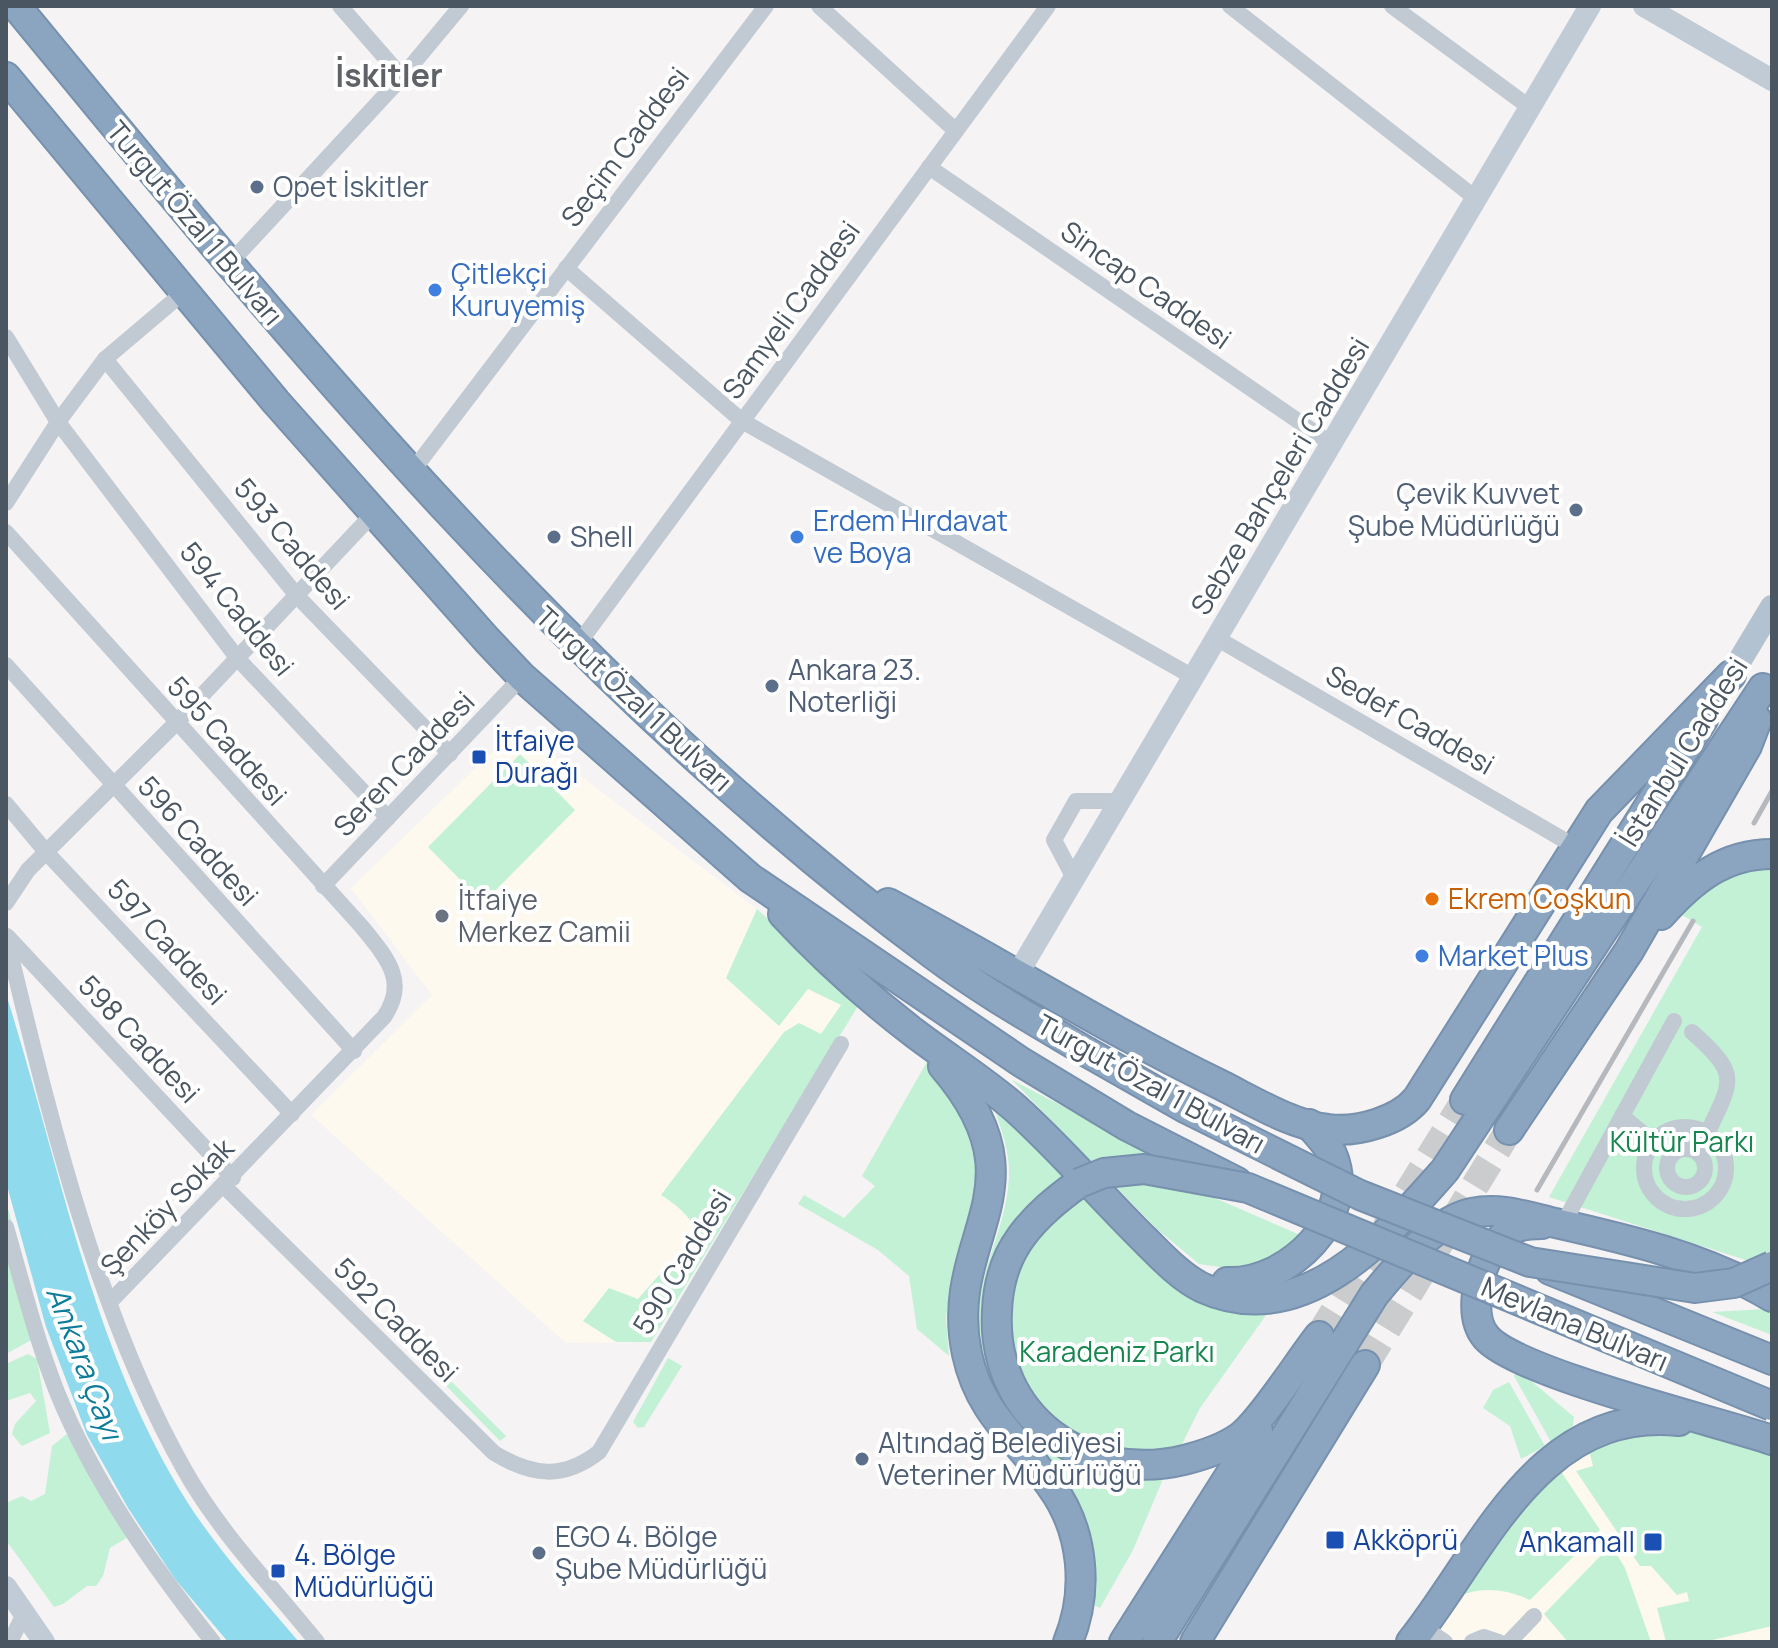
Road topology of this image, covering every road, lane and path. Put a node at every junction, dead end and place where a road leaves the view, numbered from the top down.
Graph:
1 (16, 6) edge
2 (340, 6) edge
3 (461, 6) edge
4 (766, 6) edge
5 (819, 6) edge
6 (1048, 6) edge
7 (1230, 6) edge
8 (1392, 6) edge
9 (1590, 6) edge
10 (1644, 6) edge
11 (6, 77) edge
12 (402, 77) junction
13 (1772, 80) edge
14 (1532, 109) junction
15 (956, 131) junction
16 (929, 167) junction
17 (1478, 200) junction
18 (228, 265) junction
19 (566, 268) junction
20 (184, 292) junction
21 (6, 337) edge
22 (105, 359) junction
23 (742, 421) junction
24 (58, 422) junction
25 (1333, 445) junction
26 (411, 473) junction
27 (6, 503) edge
28 (373, 514) junction
29 (6, 532) edge
30 (298, 597) junction
31 (1772, 607) edge
32 (1218, 639) junction
33 (576, 647) junction
34 (238, 659) junction
35 (6, 665) edge
36 (1731, 675) junction
37 (522, 677) junction
38 (1195, 678) junction
39 (1768, 680) edge
40 (176, 723) junction
41 (450, 754) junction
42 (113, 786) junction
43 (1121, 801) junction
44 (6, 804) edge
45 (388, 818) junction
46 (1576, 847) junction
47 (47, 853) junction
48 (1772, 854) edge
49 (820, 867) junction
50 (750, 878) junction
51 (1074, 878) junction
52 (323, 886) junction
53 (6, 903) edge
54 (6, 936) edge
55 (1629, 951) junction
56 (1017, 975) junction
57 (397, 991) joint
58 (1674, 1021) dead end
59 (1692, 1032) dead end
60 (914, 1033) junction
61 (841, 1044) dead end
62 (354, 1051) junction
63 (1465, 1100) tunnel mouth
64 (292, 1114) junction
65 (1622, 1116) junction
66 (1309, 1124) junction
67 (1509, 1130) tunnel mouth
68 (1711, 1138) junction
69 (1655, 1140) junction
70 (1699, 1155) junction
71 (1671, 1156) junction
72 (1672, 1181) junction
73 (1699, 1181) junction
74 (229, 1182) junction
75 (1248, 1188) junction
76 (1716, 1195) junction
77 (1654, 1196) junction
78 (1402, 1211) joint
79 (1563, 1224) junction
80 (6, 1227) edge
81 (1377, 1242) joint
82 (1530, 1262) junction
83 (1169, 1263) junction
84 (1772, 1266) edge
85 (1772, 1297) edge
86 (110, 1302) junction
87 (1772, 1360) edge
88 (1365, 1365) tunnel mouth
89 (1772, 1406) edge
90 (1740, 1429) junction
91 (1772, 1440) edge
92 (542, 1474) joint
93 (6, 1587) edge
94 (24, 1614) junction
95 (1534, 1616) dead end
96 (1427, 1637) edge
97 (10, 1642) edge
98 (44, 1642) edge
99 (213, 1642) edge
100 (317, 1642) edge
101 (1068, 1642) edge
102 (1124, 1642) edge
103 (1157, 1642) edge
104 (1195, 1642) edge
105 (1472, 1642) edge
106 (1499, 1642) edge
107 (1509, 1642) edge

1 - 18 highway, Turgut Özal 1 Bulvarı
2 - 12 street
3 - 12 street
4 - 19 street, Seçim Caddesi
5 - 15 street
6 - 15 street, Samyeli Caddesi
7 - 17 street
8 - 14 street
9 - 14 street, Sebze Bahçeleri Caddesi
10 - 13 street
11 - 20 highway, Turgut Özal 1 Bulvarı
12 - 18 street
14 - 17 street, Sebze Bahçeleri Caddesi
15 - 16 street, Samyeli Caddesi
16 - 23 street, Samyeli Caddesi
16 - 25 street, Sincap Caddesi
17 - 25 street, Sebze Bahçeleri Caddesi
18 - 26 highway, Turgut Özal 1 Bulvarı
19 - 23 street
19 - 26 street, Seçim Caddesi
20 - 22 street
20 - 28 highway, Turgut Özal 1 Bulvarı
21 - 24 street, 594 Caddesi
22 - 24 street
22 - 30 street, 593 Caddesi
23 - 33 street, Samyeli Caddesi
23 - 38 street
24 - 27 street
24 - 34 street, 594 Caddesi
25 - 32 street, Sebze Bahçeleri Caddesi
26 - 33 highway, Turgut Özal 1 Bulvarı
28 - 30 street
28 - 37 highway, Turgut Özal 1 Bulvarı
29 - 40 street, 595 Caddesi
30 - 34 street
30 - 41 street, 593 Caddesi
31 - 36 main road, İstanbul Caddesi
32 - 38 street, Sebze Bahçeleri Caddesi
32 - 46 street, Sedef Caddesi
33 - 49 highway, Turgut Özal 1 Bulvarı
34 - 40 street
34 - 45 street, 594 Caddesi
35 - 42 street, 596 Caddesi
36 - 46 highway
36 - 63 highway, İstanbul Caddesi
37 - 41 street, Seren Caddesi
37 - 50 highway, Turgut Özal 1 Bulvarı
38 - 43 street, Sebze Bahçeleri Caddesi
39 - 55 highway, İstanbul Caddesi
39 - 83 highway
40 - 42 street
40 - 52 street, 595 Caddesi
41 - 45 street, Seren Caddesi
42 - 47 street
42 - 62 street, 596 Caddesi
43 - 51 street, Sebze Bahçeleri Caddesi
43 - 51 street
44 - 47 street, 597 Caddesi
45 - 52 street, Seren Caddesi
46 - 66 highway
47 - 53 street
47 - 64 street, 597 Caddesi
48 - 55 highway
49 - 56 highway
49 - 78 highway, Turgut Özal 1 Bulvarı, bridge
50 - 60 highway, Turgut Özal 1 Bulvarı
50 - 75 highway, Turgut Özal 1 Bulvarı, bridge
51 - 56 street, Sebze Bahçeleri Caddesi
52 - 57 street, 595 Caddesi
54 - 74 street, 598 Caddesi
54 - 86 street
55 - 67 highway, İstanbul Caddesi
56 - 66 highway
57 - 62 street, Şenköy Sokak
58 - 65 street
59 - 68 street
60 - 83 highway
60 - 101 highway
61 - 92 street, 590 Caddesi
62 - 64 street, Şenköy Sokak
64 - 74 street, Şenköy Sokak
65 - 69 street
65 - 79 street
66 - 83 highway
68 - 69 street
68 - 70 street
68 - 76 street
69 - 71 street
69 - 77 street
70 - 71 street
70 - 73 street
71 - 72 street
72 - 73 street
72 - 77 street
73 - 76 street
74 - 86 street, Şenköy Sokak
74 - 92 street, 592 Caddesi
75 - 81 highway, Turgut Özal 1 Bulvarı, bridge
75 - 102 highway, bridge
76 - 77 street
78 - 82 highway, Mevlana Bulvarı, bridge
79 - 85 highway
79 - 90 highway
79 - 103 highway
80 - 99 street
81 - 89 highway, Mevlana Bulvarı, bridge
82 - 84 highway, bridge
82 - 87 highway, Mevlana Bulvarı, bridge
86 - 100 street, Şenköy Sokak
88 - 104 highway
90 - 91 highway
90 - 96 highway
93 - 94 street
94 - 97 street
94 - 98 street
95 - 107 street
105 - 106 street

